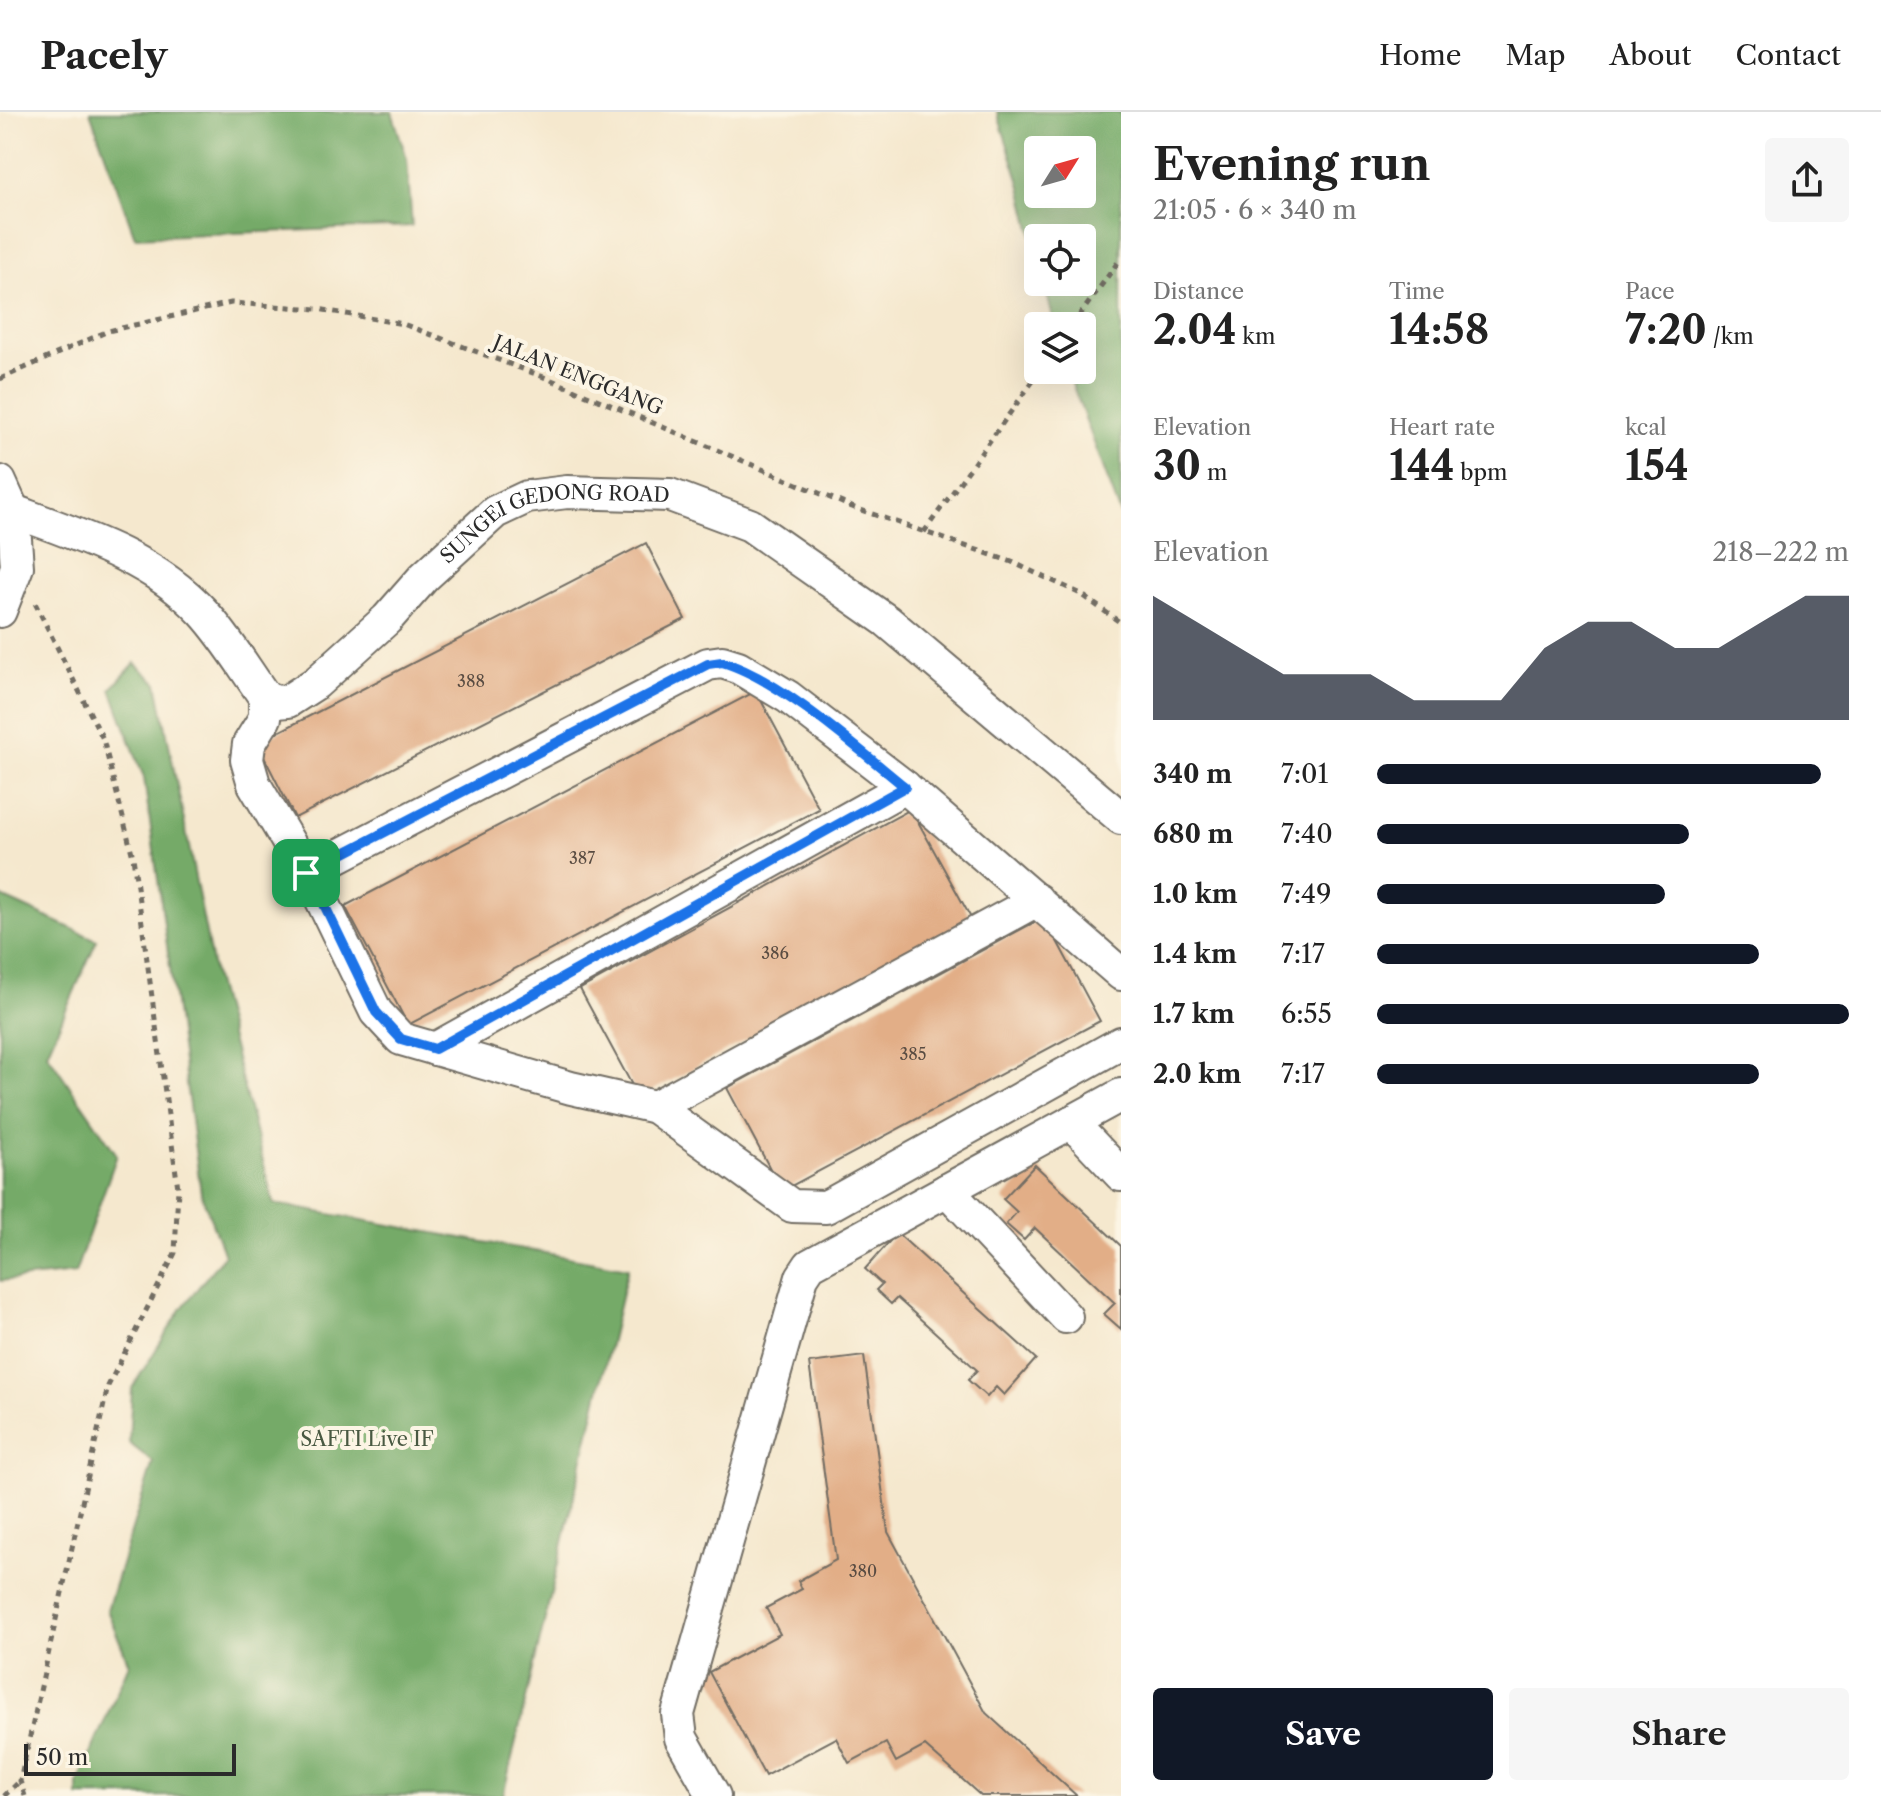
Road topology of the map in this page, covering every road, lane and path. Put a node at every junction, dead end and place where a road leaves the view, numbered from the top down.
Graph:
1 (1121, 258) edge
2 (1082, 312) edge
3 (0, 379) edge
4 (1031, 384) edge
5 (0, 482) edge
6 (13, 511) junction
7 (924, 532) junction
8 (17, 567) junction
9 (0, 611) edge
10 (1121, 623) edge
11 (265, 697) junction
12 (905, 787) junction
13 (1121, 818) edge
14 (306, 873) junction
15 (1037, 900) junction
16 (1121, 974) edge
17 (1121, 1043) edge
18 (435, 1049) junction
19 (1121, 1095) edge
20 (655, 1107) junction
21 (1071, 1122) junction
22 (1121, 1175) edge
23 (947, 1190) junction
24 (1066, 1317) dead end
25 (20, 1781) junction
26 (4, 1796) edge
27 (25, 1796) edge
28 (714, 1796) edge

1 - 2 path
3 - 7 path, JALAN ENGGANG
4 - 7 path
5 - 6 lane
6 - 8 lane
6 - 11 lane
7 - 10 path, JALAN ENGGANG
8 - 9 lane
8 - 25 path
11 - 13 lane, SUNGEI GEDONG ROAD
11 - 14 lane
12 - 14 lane
12 - 15 lane
12 - 18 lane
14 - 18 lane
15 - 16 lane
15 - 20 lane
17 - 20 lane
18 - 20 lane
19 - 21 lane
21 - 22 lane
21 - 23 lane
23 - 24 lane
23 - 28 lane
25 - 26 path
25 - 27 path

